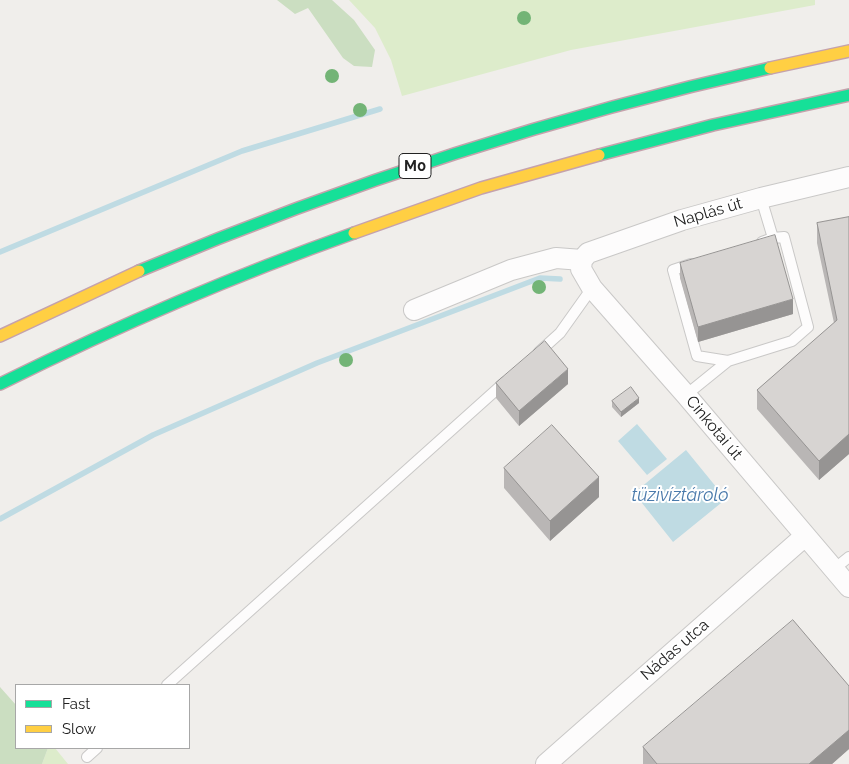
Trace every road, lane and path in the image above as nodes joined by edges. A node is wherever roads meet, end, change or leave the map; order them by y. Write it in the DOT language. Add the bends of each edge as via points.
graph roads {
  1 [pos="849,51"];
  2 [pos="849,94"];
  3 [pos="849,177"];
  4 [pos="761,198"];
  5 [pos="773,238"];
  6 [pos="755,244"];
  7 [pos="701,261"];
  8 [pos="581,264"];
  9 [pos="592,288"];
  10 [pos="414,310"];
  11 [pos="0,336"];
  12 [pos="530,359"];
  13 [pos="728,362"];
  14 [pos="515,373"];
  15 [pos="0,384"];
  16 [pos="686,395"];
  17 [pos="805,536"];
  18 [pos="842,563"];
  19 [pos="849,587"];
  20 [pos="168,684"];
  21 [pos="96,749"];
  22 [pos="87,757"];
  23 [pos="546,764"];
  1 -- 11 [label="highway, M0" via="631,101 469,148 177,255"];
  2 -- 15 [label="highway" via="669,136 482,188 296,254 188,297"];
  3 -- 4 [label="street, Naplás út"];
  4 -- 5 [label="lane"];
  4 -- 8 [label="street, Naplás út" via="682,220 588,252"];
  5 -- 6 [label="lane"];
  5 -- 13 [label="lane" via="784,237 808,327 792,341"];
  7 -- 13 [label="lane" via="673,270 697,356"];
  8 -- 9 [label="street, Cinkotai út"];
  8 -- 10 [label="street" via="556,258 511,270"];
  9 -- 12 [label="lane" via="560,333"];
  9 -- 16 [label="street, Cinkotai út"];
  13 -- 16 [label="lane"];
  14 -- 20 [label="lane"];
  16 -- 17 [label="street, Cinkotai út"];
  17 -- 18 [label="street, Cinkotai út"];
  17 -- 23 [label="street, Nádas utca"];
  18 -- 19 [label="street, Cinkotai út"];
  21 -- 22 [label="lane"];
}
